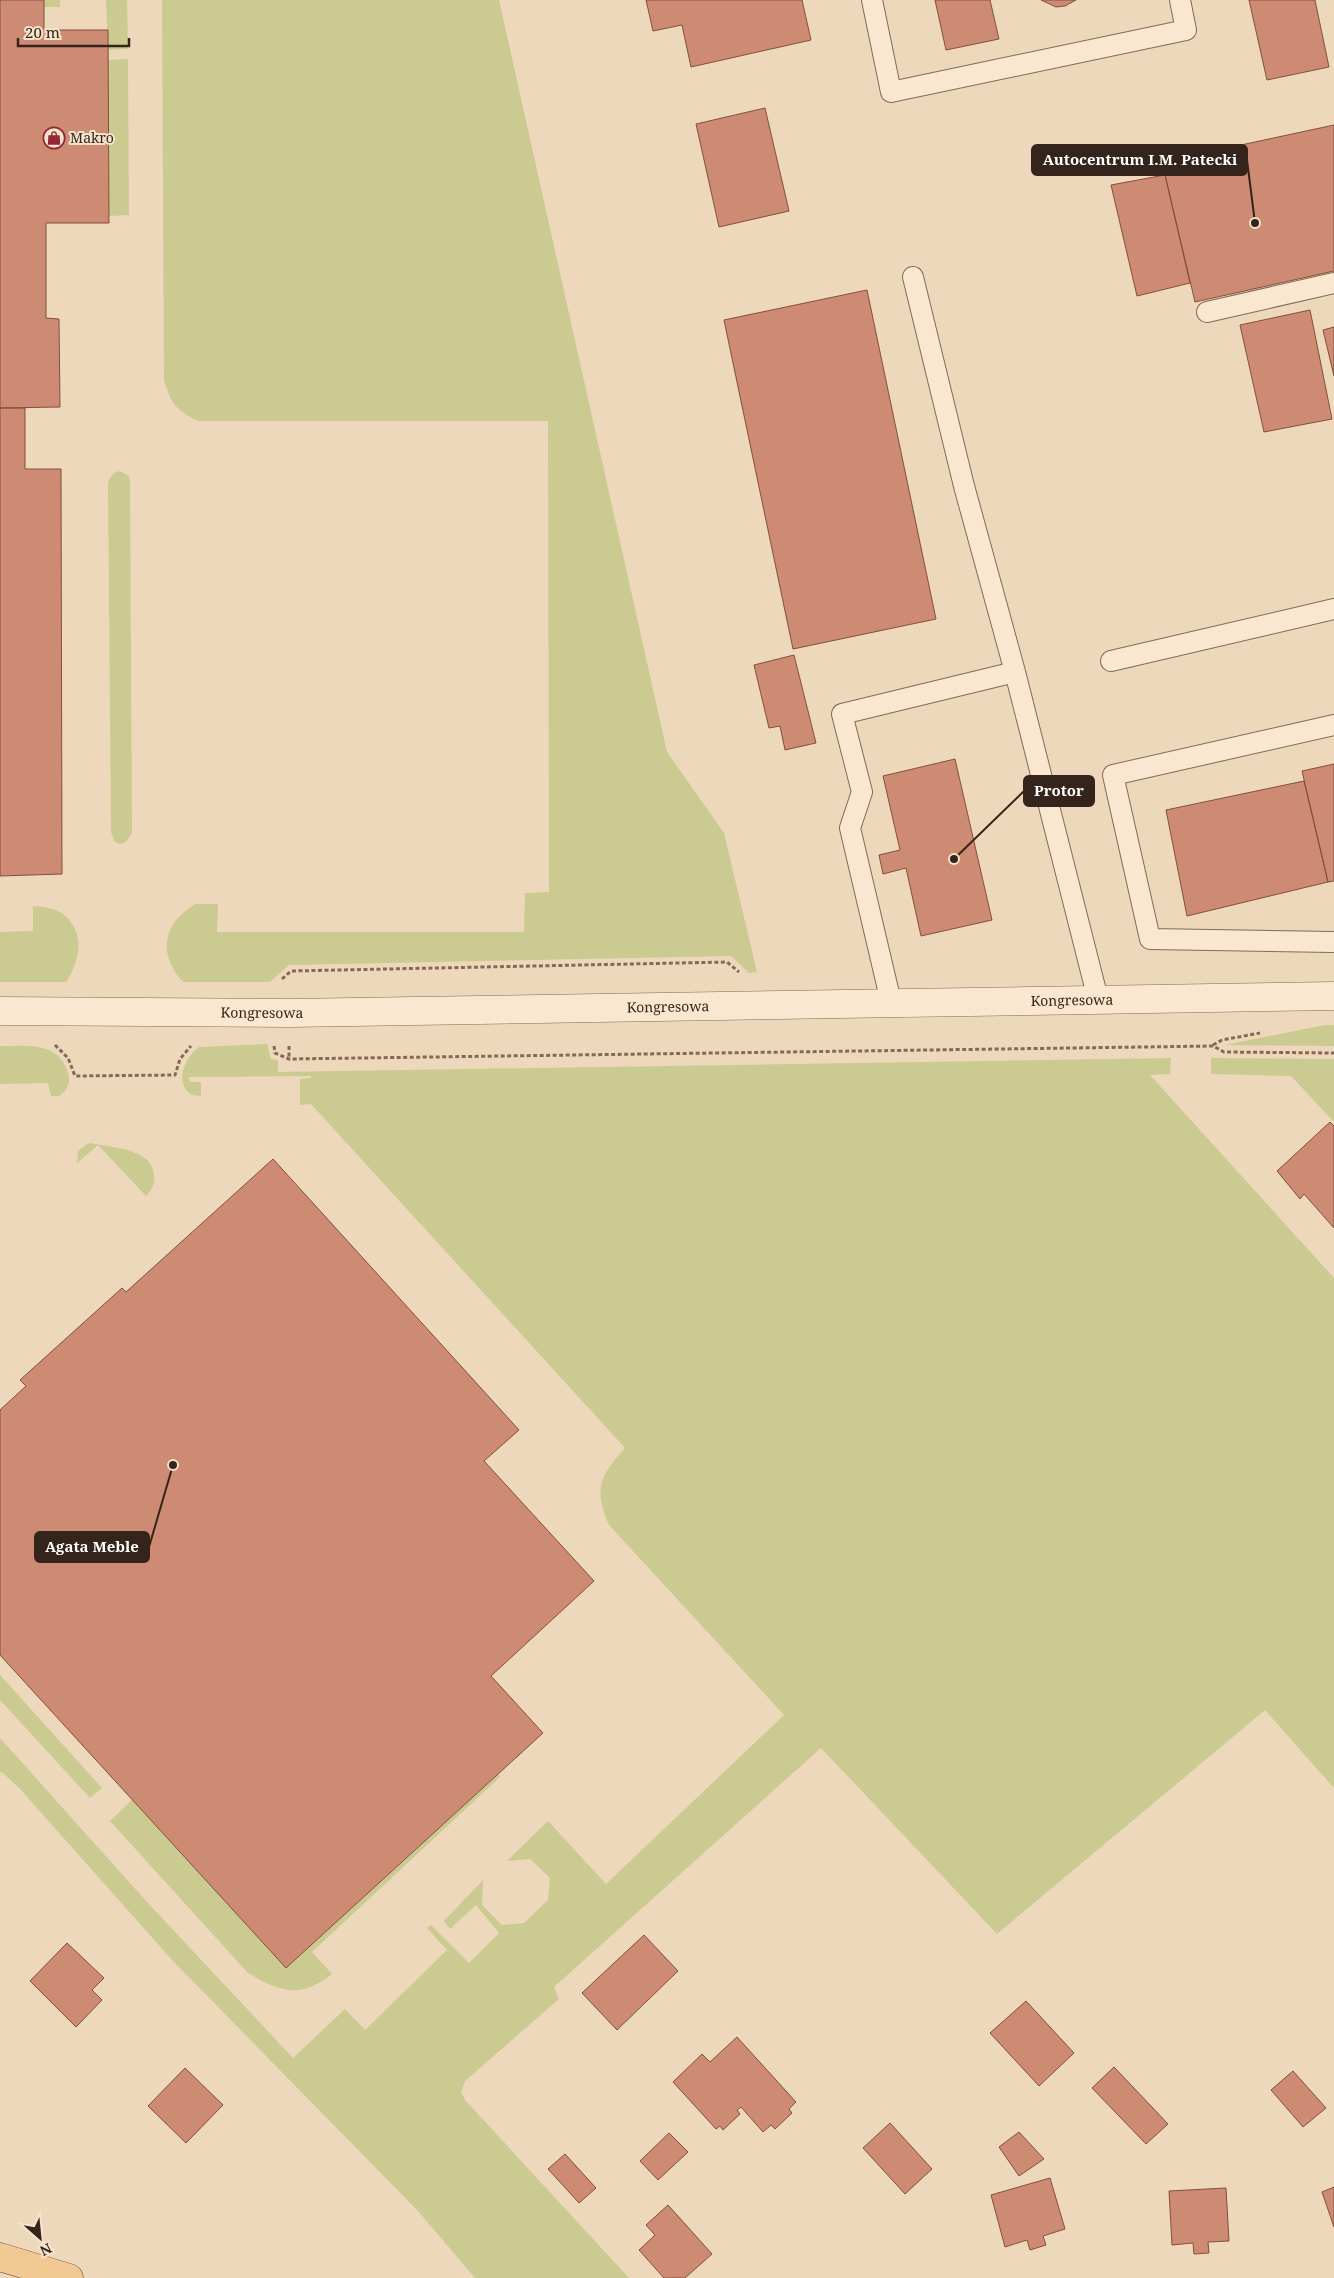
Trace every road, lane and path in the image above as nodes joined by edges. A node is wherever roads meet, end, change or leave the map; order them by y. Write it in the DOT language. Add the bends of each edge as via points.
graph roads {
  1 [pos="872,0"];
  2 [pos="1180,0"];
  3 [pos="913,277"];
  4 [pos="1334,283"];
  5 [pos="1207,312"];
  6 [pos="1334,609"];
  7 [pos="1111,661"];
  8 [pos="1015,672"];
  9 [pos="1334,725"];
  10 [pos="1334,942"];
  11 [pos="741,973"];
  12 [pos="279,982"];
  13 [pos="1334,996"];
  14 [pos="1098,999"];
  15 [pos="891,1002"];
  16 [pos="0,1011"];
  17 [pos="273,1038"];
  18 [pos="51,1042"];
  19 [pos="194,1043"];
  20 [pos="1334,1053"];
  21 [pos="0,2257"];
  22 [pos="69,2278"];
  1 -- 2 [label="lane" via="891,92 1186,30"];
  3 -- 8 [label="lane" via="964,486"];
  4 -- 5 [label="lane"];
  6 -- 7 [label="lane"];
  8 -- 14 [label="lane"];
  8 -- 15 [label="lane" via="842,714 862,792 850,828"];
  9 -- 10 [label="lane" via="1113,775 1150,939"];
  11 -- 12 [label="path" via="727,962 717,962 291,971"];
  13 -- 14 [label="street, Kongresowa"];
  14 -- 15 [label="street, Kongresowa"];
  15 -- 16 [label="street, Kongresowa" via="289,1013"];
  17 -- 20 [label="path" via="275,1053 289,1059 1212,1046 1224,1052"];
  18 -- 19 [label="path" via="68,1058 75,1076 175,1074 180,1060"];
  21 -- 22 [label="main road"];
}
